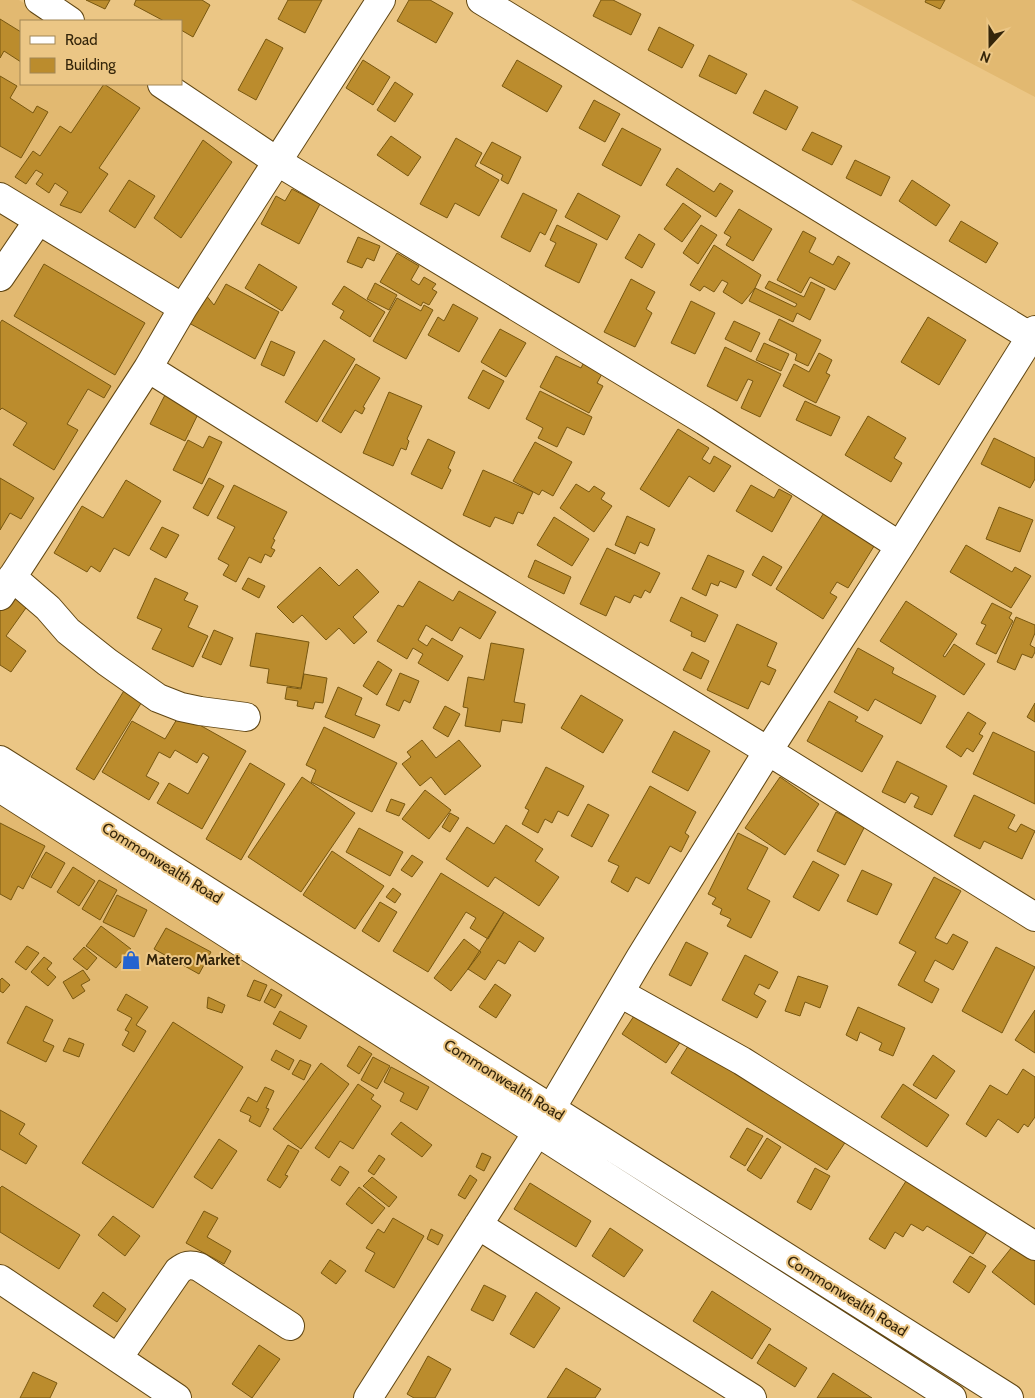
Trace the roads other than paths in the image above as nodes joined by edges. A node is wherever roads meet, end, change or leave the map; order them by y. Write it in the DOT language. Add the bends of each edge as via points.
graph roads {
  1 [pos="39,0"];
  2 [pos="381,0"];
  3 [pos="480,0"];
  4 [pos="69,20"];
  5 [pos="163,85"];
  6 [pos="278,162"];
  7 [pos="0,198"];
  8 [pos="38,221"];
  9 [pos="0,277"];
  10 [pos="183,308"];
  11 [pos="1033,334"];
  12 [pos="148,368"];
  13 [pos="900,546"];
  14 [pos="6,587"];
  15 [pos="246,717"];
  16 [pos="768,751"];
  17 [pos="0,760"];
  18 [pos="0,788"];
  19 [pos="1035,918"];
  20 [pos="620,993"];
  21 [pos="545,1120"];
  22 [pos="478,1225"];
  23 [pos="1035,1246"];
  24 [pos="0,1279"];
  25 [pos="290,1326"];
  26 [pos="118,1358"];
  27 [pos="177,1398"];
  28 [pos="368,1398"];
  29 [pos="752,1398"];
  30 [pos="952,1398"];
  31 [pos="1009,1398"];
  1 -- 4 [label="street"];
  2 -- 6 [label="street"];
  3 -- 11 [label="street"];
  5 -- 6 [label="street"];
  6 -- 10 [label="street"];
  6 -- 13 [label="street" via="705,421"];
  7 -- 8 [label="street"];
  8 -- 9 [label="street"];
  8 -- 10 [label="street"];
  10 -- 12 [label="street"];
  11 -- 13 [label="street"];
  12 -- 14 [label="street"];
  12 -- 16 [label="street"];
  13 -- 16 [label="street"];
  14 -- 15 [label="street" via="48,608 68,631 158,698 181,707"];
  16 -- 19 [label="street"];
  16 -- 20 [label="street"];
  17 -- 21 [label="street, Commonwealth Road"];
  18 -- 21 [label="street, Commonwealth Road"];
  20 -- 21 [label="street"];
  20 -- 23 [label="street" via="742,1061"];
  21 -- 22 [label="street"];
  21 -- 30 [label="street, Commonwealth Road"];
  21 -- 31 [label="street, Commonwealth Road"];
  22 -- 28 [label="street"];
  22 -- 29 [label="street"];
  24 -- 26 [label="street"];
  25 -- 26 [label="street" via="199,1267 185,1265"];
  26 -- 27 [label="street"];
}
